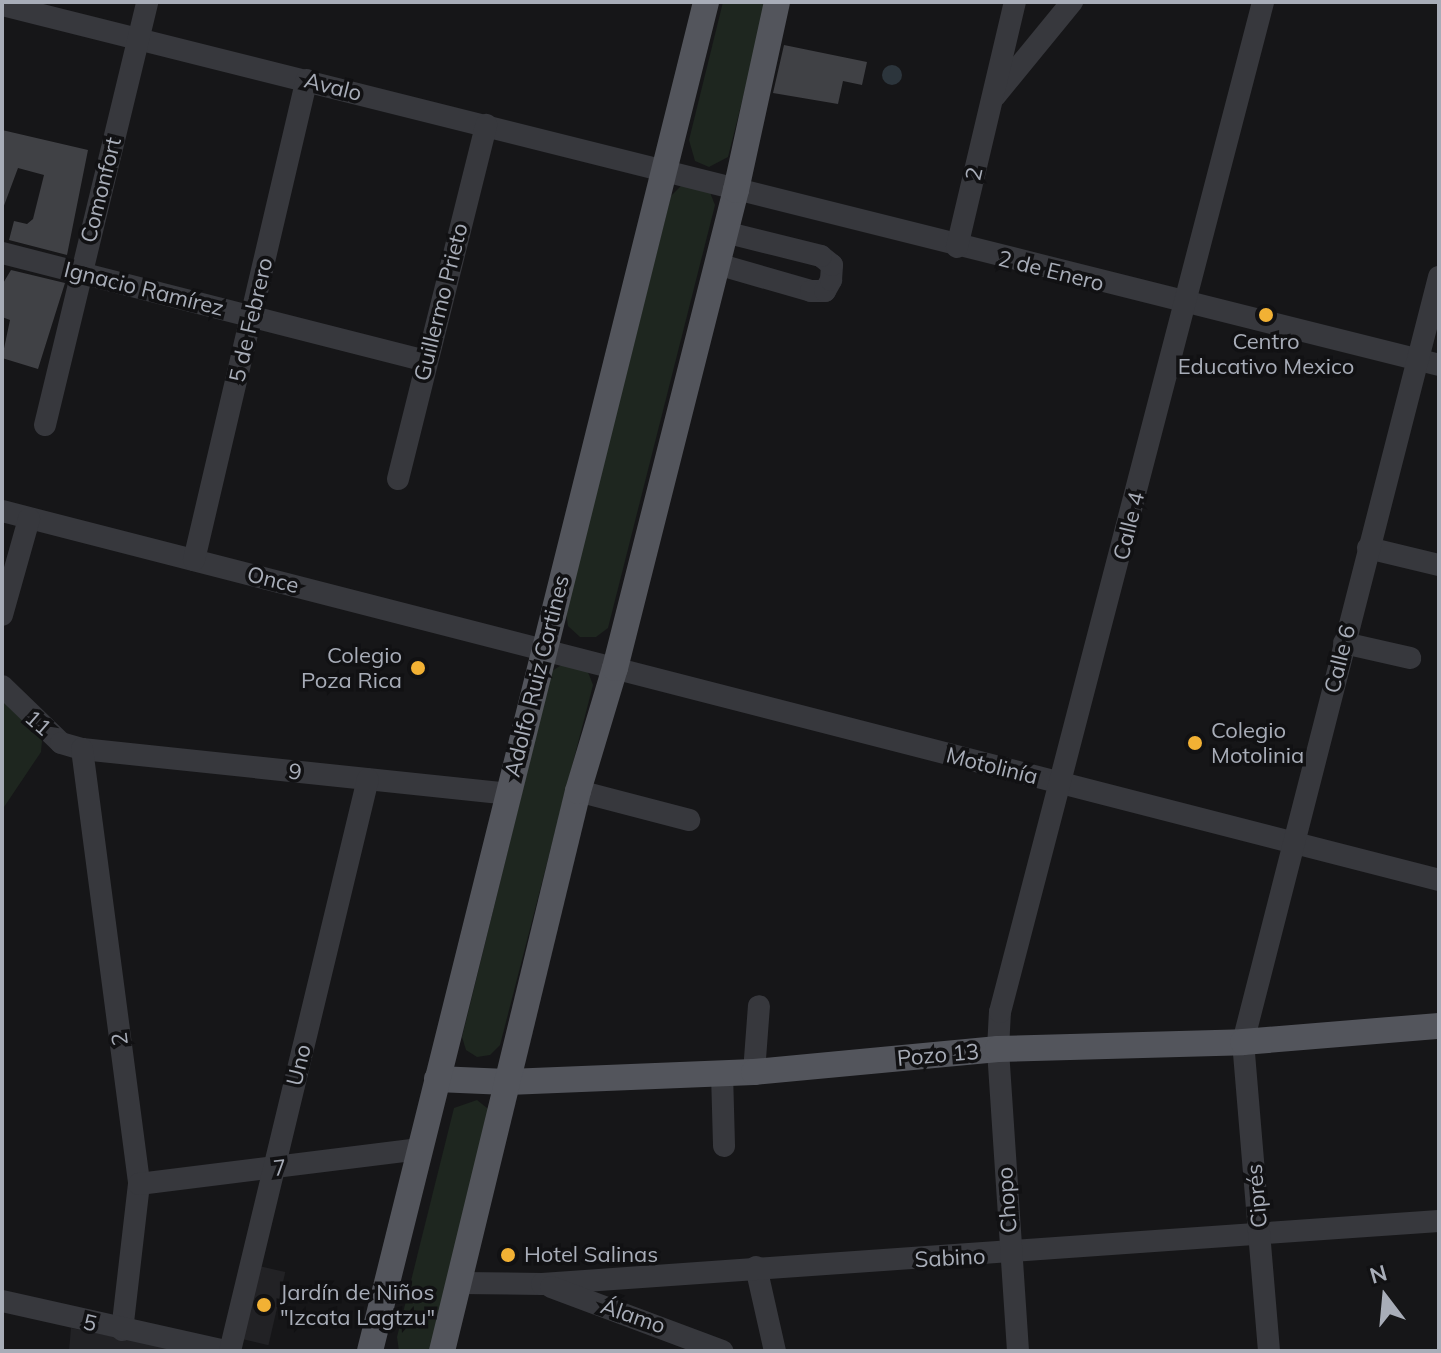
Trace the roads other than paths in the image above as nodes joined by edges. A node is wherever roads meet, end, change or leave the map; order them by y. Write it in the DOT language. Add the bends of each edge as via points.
graph roads {
  1 [pos="147,2"];
  2 [pos="706,2"];
  3 [pos="777,2"];
  4 [pos="1015,2"];
  5 [pos="1072,2"];
  6 [pos="1263,2"];
  7 [pos="2,5"];
  8 [pos="138,37"];
  9 [pos="307,80"];
  10 [pos="991,100"];
  11 [pos="486,125"];
  12 [pos="664,170"];
  13 [pos="736,190"];
  14 [pos="725,232"];
  15 [pos="957,247"];
  16 [pos="2,253"];
  17 [pos="717,264"];
  18 [pos="81,273"];
  19 [pos="1439,277"];
  20 [pos="1185,305"];
  21 [pos="252,316"];
  22 [pos="425,361"];
  23 [pos="1429,362"];
  24 [pos="45,425"];
  25 [pos="398,479"];
  26 [pos="2,511"];
  27 [pos="29,519"];
  28 [pos="1368,548"];
  29 [pos="194,560"];
  30 [pos="1439,565"];
  31 [pos="2,615"];
  32 [pos="1344,643"];
  33 [pos="544,650"];
  34 [pos="1410,658"];
  35 [pos="615,668"];
  36 [pos="2,686"];
  37 [pos="82,749"];
  38 [pos="368,779"];
  39 [pos="1062,784"];
  40 [pos="578,791"];
  41 [pos="508,794"];
  42 [pos="689,820"];
  43 [pos="1296,841"];
  44 [pos="1439,880"];
  45 [pos="759,1006"];
  46 [pos="1439,1026"];
  47 [pos="1243,1042"];
  48 [pos="998,1049"];
  49 [pos="754,1072"];
  50 [pos="722,1073"];
  51 [pos="437,1079"];
  52 [pos="507,1082"];
  53 [pos="724,1146"];
  54 [pos="420,1149"];
  55 [pos="274,1169"];
  56 [pos="139,1184"];
  57 [pos="1439,1221"];
  58 [pos="1261,1232"];
  59 [pos="1011,1255"];
  60 [pos="756,1267"];
  61 [pos="460,1283"];
  62 [pos="542,1284"];
  63 [pos="2,1301"];
  64 [pos="122,1330"];
  65 [pos="228,1351"];
  66 [pos="370,1351"];
  67 [pos="442,1351"];
  68 [pos="722,1351"];
  69 [pos="775,1351"];
  70 [pos="1018,1351"];
  71 [pos="1269,1351"];
  1 -- 8 [label="street, Comonfort"];
  2 -- 12 [label="main road, Adolfo Ruiz Cortines"];
  3 -- 13 [label="main road"];
  4 -- 10 [label="street, 2"];
  5 -- 10 [label="street, 2"];
  6 -- 20 [label="street, Calle 4"];
  7 -- 8 [label="street, Avalo"];
  8 -- 9 [label="street, Avalo"];
  8 -- 18 [label="street, Comonfort"];
  9 -- 11 [label="street, Avalo"];
  9 -- 21 [label="street, 5 de Febrero"];
  10 -- 15 [label="street, 2"];
  11 -- 12 [label="street, Avalo"];
  11 -- 22 [label="street, Guillermo Prieto"];
  12 -- 13 [label="street, 2 de Enero"];
  12 -- 33 [label="main road, Adolfo Ruiz Cortines"];
  13 -- 14 [label="main road"];
  13 -- 15 [label="street, 2 de Enero"];
  14 -- 17 [label="main road"];
  14 -- 17 [label="street" via="821,256 832,265 831,280 825,291 811,291"];
  15 -- 20 [label="street, 2 de Enero"];
  16 -- 18 [label="street, Ignacio Ramírez"];
  17 -- 35 [label="main road"];
  18 -- 21 [label="street, Ignacio Ramírez"];
  18 -- 24 [label="street, Comonfort"];
  19 -- 23 [label="street, Calle 6"];
  20 -- 23 [label="street, 2 de Enero"];
  20 -- 39 [label="street, Calle 4"];
  21 -- 22 [label="street, Ignacio Ramírez"];
  21 -- 29 [label="street, 5 de Febrero"];
  22 -- 25 [label="street, Guillermo Prieto"];
  23 -- 28 [label="street, Calle 6"];
  26 -- 27 [label="street, Once"];
  27 -- 29 [label="street, Once"];
  27 -- 31 [label="street"];
  28 -- 30 [label="street"];
  28 -- 32 [label="street, Calle 6"];
  29 -- 33 [label="street, Once"];
  32 -- 34 [label="street"];
  32 -- 43 [label="street, Calle 6"];
  33 -- 35 [label="street, Motolinía"];
  33 -- 41 [label="main road, Adolfo Ruiz Cortines"];
  35 -- 39 [label="street, Motolinía"];
  35 -- 40 [label="main road"];
  36 -- 37 [label="street, 11" via="61,743"];
  37 -- 38 [label="street, 9"];
  37 -- 56 [label="street, 2"];
  38 -- 41 [label="street, 9"];
  38 -- 55 [label="street, Uno"];
  39 -- 43 [label="street, Motolinía"];
  39 -- 48 [label="street, Calle 4" via="1000,1012"];
  40 -- 42 [label="street"];
  40 -- 52 [label="main road"];
  41 -- 51 [label="main road, Adolfo Ruiz Cortines"];
  43 -- 44 [label="street, Motolinía"];
  43 -- 47 [label="street, Calle 6"];
  45 -- 49 [label="street"];
  46 -- 47 [label="main road, Pozo 13"];
  47 -- 48 [label="main road, Pozo 13"];
  47 -- 58 [label="street, Ciprés"];
  48 -- 49 [label="main road, Pozo 13"];
  48 -- 59 [label="street, Chopo"];
  49 -- 50 [label="main road, Pozo 13"];
  50 -- 52 [label="main road, Pozo 13"];
  50 -- 53 [label="street"];
  51 -- 52 [label="main road, Pozo 13"];
  51 -- 54 [label="main road, Adolfo Ruiz Cortines"];
  52 -- 61 [label="main road"];
  54 -- 55 [label="street, 7"];
  54 -- 66 [label="main road, Adolfo Ruiz Cortines"];
  55 -- 56 [label="street, 7"];
  55 -- 65 [label="street, Uno"];
  56 -- 64 [label="street, 2"];
  57 -- 58 [label="street, Sabino"];
  58 -- 59 [label="street, Sabino"];
  58 -- 71 [label="street, Ciprés"];
  59 -- 60 [label="street, Sabino"];
  59 -- 70 [label="street, Chopo"];
  60 -- 62 [label="street, Sabino"];
  60 -- 69 [label="street"];
  61 -- 62 [label="street, Sabino"];
  61 -- 67 [label="main road"];
  62 -- 68 [label="street, Álamo"];
  63 -- 64 [label="street, 5"];
  64 -- 65 [label="street, 5"];
}
